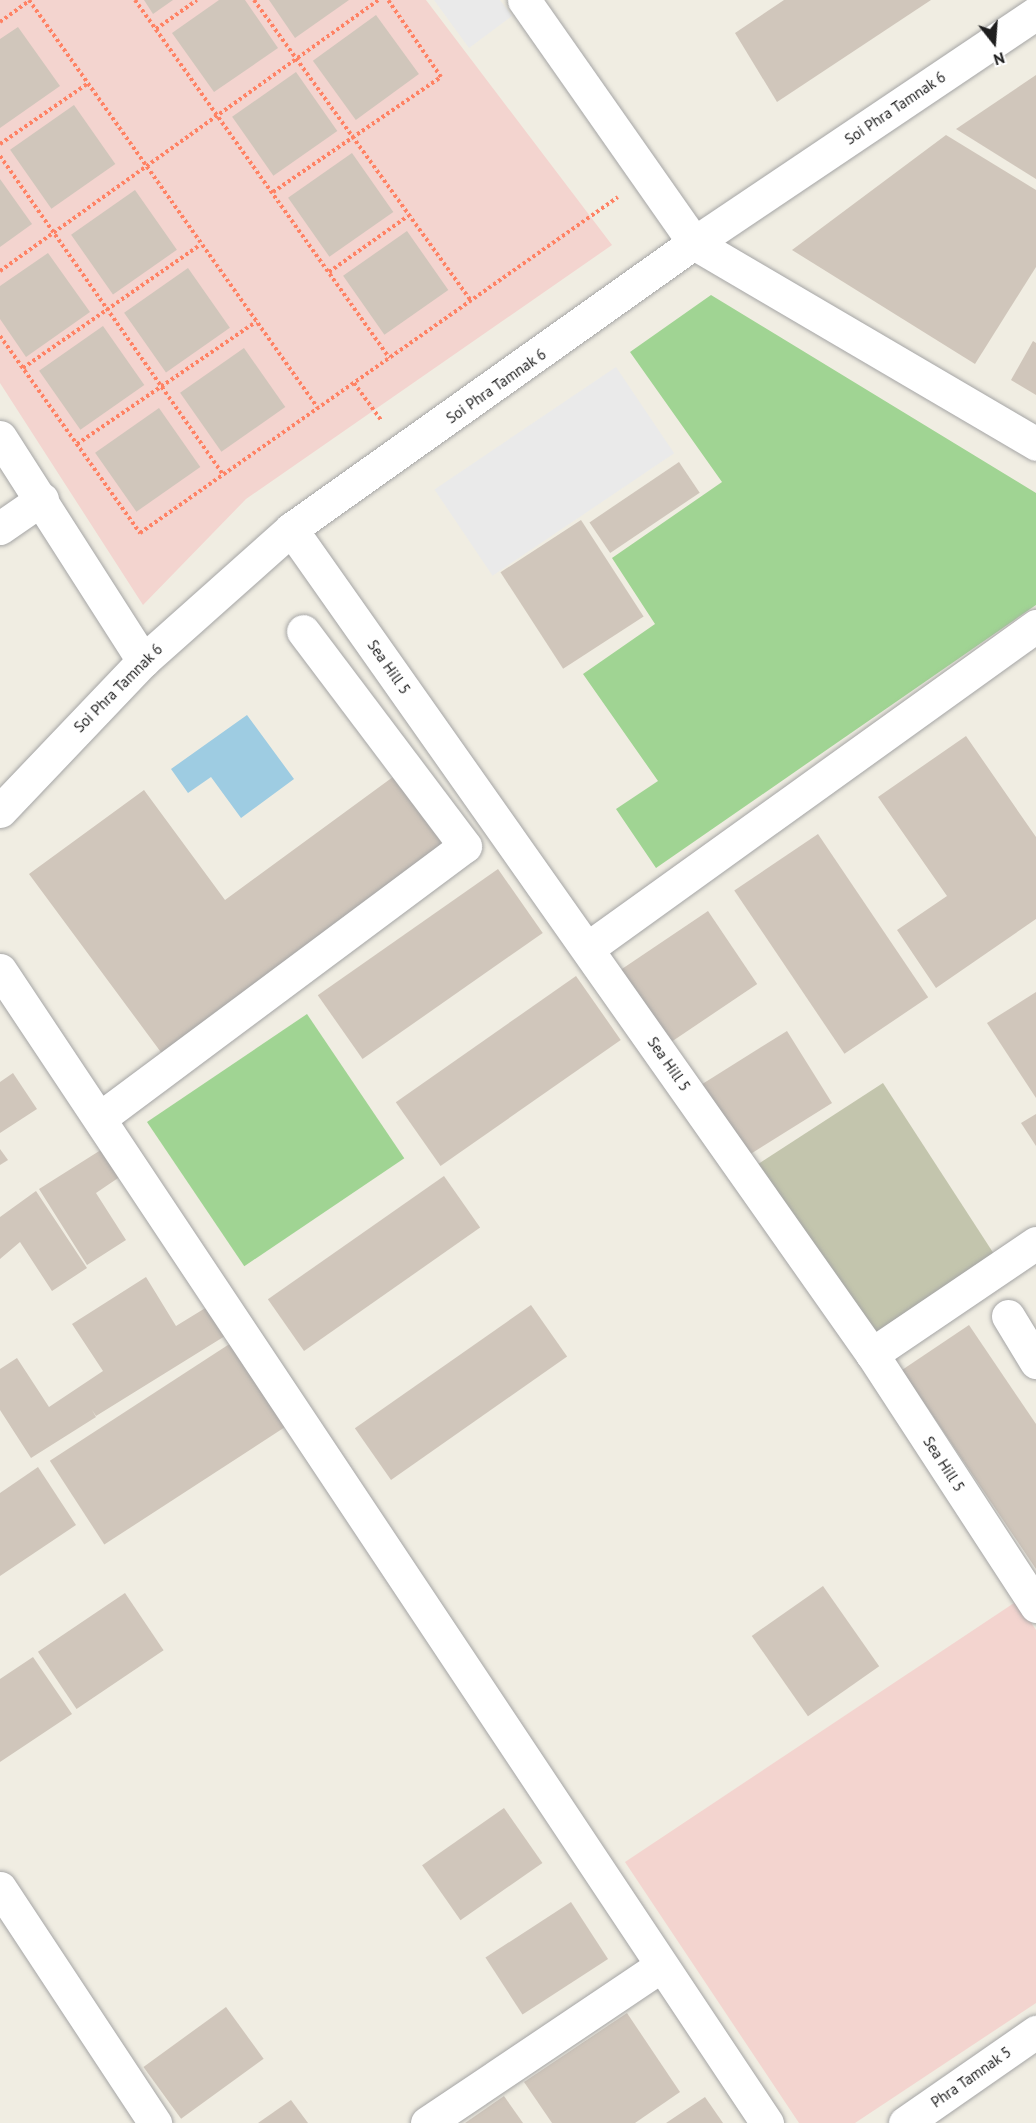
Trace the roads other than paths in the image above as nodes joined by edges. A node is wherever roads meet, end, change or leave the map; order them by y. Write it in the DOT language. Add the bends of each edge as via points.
graph roads {
  1 [pos="524,0"];
  2 [pos="1036,13"];
  3 [pos="694,243"];
  4 [pos="0,437"];
  5 [pos="1036,444"];
  6 [pos="42,499"];
  7 [pos="0,528"];
  8 [pos="291,529"];
  9 [pos="1036,626"];
  10 [pos="303,631"];
  11 [pos="143,661"];
  12 [pos="0,811"];
  13 [pos="588,948"];
  14 [pos="0,970"];
  15 [pos="100,1118"];
  16 [pos="1036,1243"];
  17 [pos="1008,1316"];
  18 [pos="872,1354"];
  19 [pos="1036,1362"];
  20 [pos="1036,1606"];
  21 [pos="0,1888"];
  22 [pos="661,1966"];
  23 [pos="1036,2032"];
  24 [pos="155,2123"];
  25 [pos="427,2123"];
  26 [pos="766,2123"];
  27 [pos="905,2123"];
  1 -- 3 [label="street"];
  2 -- 3 [label="street, Soi Phra Tamnak 6"];
  3 -- 5 [label="street"];
  3 -- 8 [label="street, Soi Phra Tamnak 6"];
  4 -- 6 [label="street"];
  6 -- 7 [label="street"];
  6 -- 11 [label="street"];
  8 -- 11 [label="street, Soi Phra Tamnak 6"];
  8 -- 13 [label="street, Sea Hill 5"];
  9 -- 13 [label="street"];
  10 -- 15 [label="street" via="465,846"];
  11 -- 12 [label="street, Soi Phra Tamnak 6"];
  13 -- 18 [label="street, Sea Hill 5"];
  14 -- 15 [label="street"];
  15 -- 22 [label="street"];
  16 -- 18 [label="street"];
  17 -- 19 [label="street"];
  18 -- 20 [label="street, Sea Hill 5"];
  21 -- 24 [label="street"];
  22 -- 25 [label="street"];
  22 -- 26 [label="street"];
  23 -- 27 [label="street, Phra Tamnak 5"];
}
